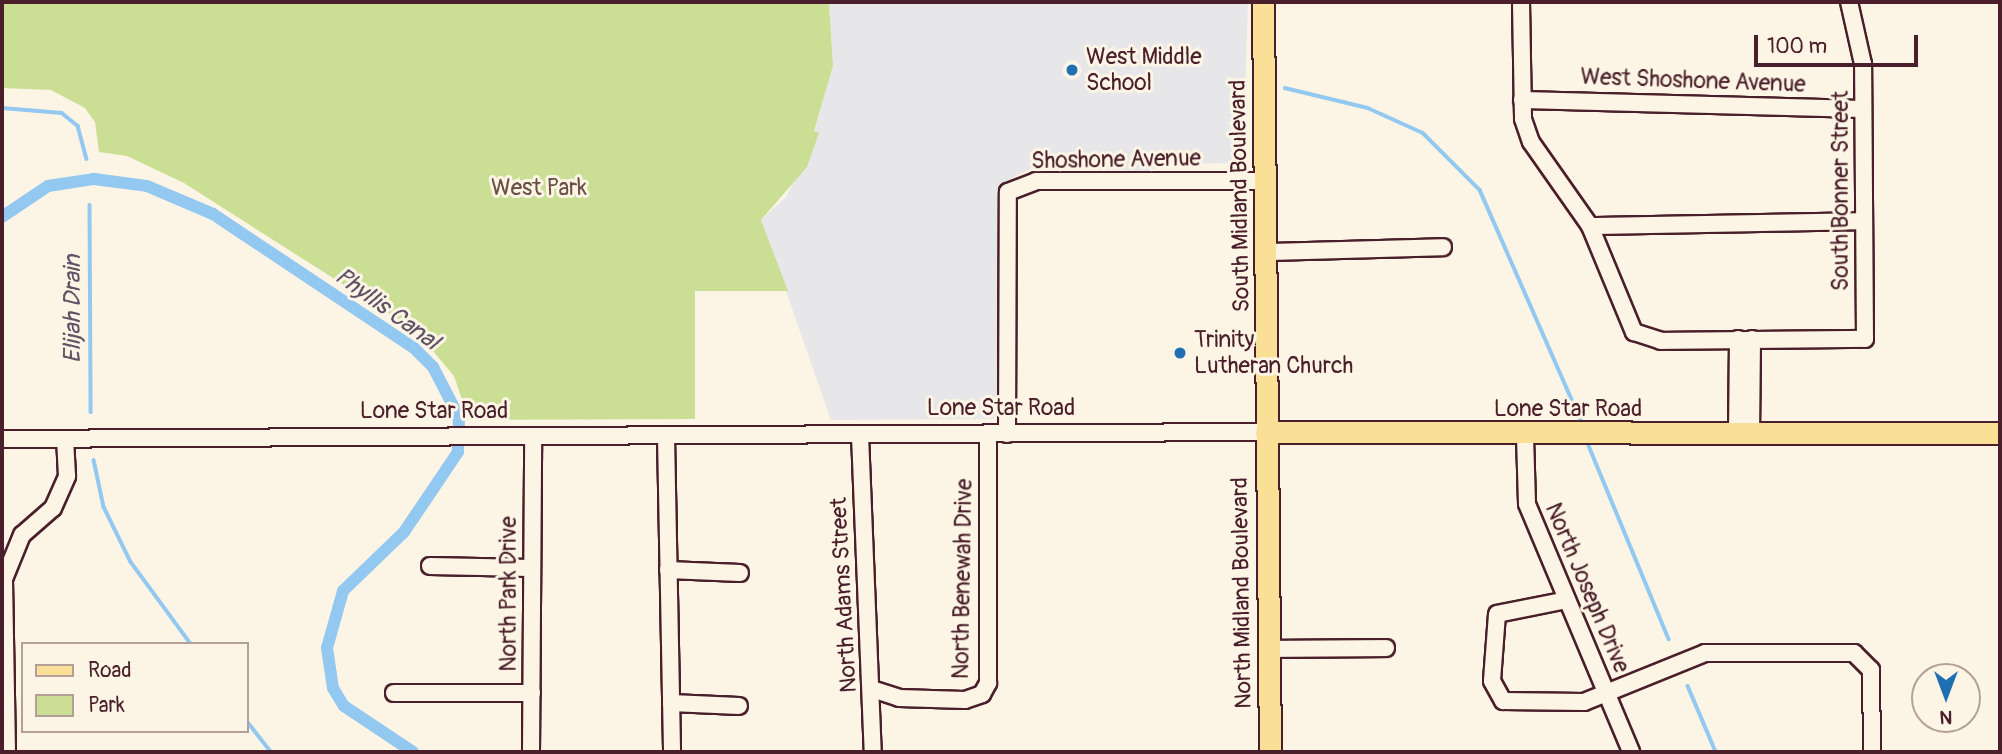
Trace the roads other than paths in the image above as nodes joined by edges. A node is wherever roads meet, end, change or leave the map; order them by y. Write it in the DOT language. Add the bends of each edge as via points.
graph roads {
  1 [pos="1263,2"];
  2 [pos="1521,2"];
  3 [pos="1849,2"];
  4 [pos="1522,100"];
  5 [pos="1863,109"];
  6 [pos="1266,181"];
  7 [pos="1863,221"];
  8 [pos="1590,226"];
  9 [pos="1443,247"];
  10 [pos="1269,252"];
  11 [pos="1745,339"];
  12 [pos="1266,432"];
  13 [pos="2000,433"];
  14 [pos="988,434"];
  15 [pos="1007,434"];
  16 [pos="860,435"];
  17 [pos="1744,435"];
  18 [pos="533,436"];
  19 [pos="666,436"];
  20 [pos="1525,436"];
  21 [pos="2,439"];
  22 [pos="65,439"];
  23 [pos="430,566"];
  24 [pos="530,568"];
  25 [pos="668,570"];
  26 [pos="740,573"];
  27 [pos="1567,600"];
  28 [pos="1386,648"];
  29 [pos="1269,649"];
  30 [pos="6,666"];
  31 [pos="21,666"];
  32 [pos="872,689"];
  33 [pos="394,693"];
  34 [pos="532,693"];
  35 [pos="1607,695"];
  36 [pos="671,703"];
  37 [pos="739,706"];
  38 [pos="7,752"];
  39 [pos="531,752"];
  40 [pos="672,752"];
  41 [pos="873,752"];
  42 [pos="1270,752"];
  43 [pos="1631,752"];
  44 [pos="1872,752"];
  1 -- 6 [label="main road, South Midland Boulevard"];
  2 -- 4 [label="street"];
  3 -- 5 [label="street, South Bonner Street" via="1863,64"];
  4 -- 5 [label="street, West Shoshone Avenue"];
  4 -- 8 [label="street" via="1531,142"];
  5 -- 7 [label="street, South Bonner Street"];
  6 -- 10 [label="main road, South Midland Boulevard"];
  6 -- 15 [label="street, Shoshone Avenue" via="1036,181 1010,191"];
  7 -- 8 [label="street"];
  7 -- 11 [label="street, South Bonner Street" via="1865,339"];
  8 -- 11 [label="street" via="1634,332 1661,341"];
  9 -- 10 [label="street"];
  10 -- 12 [label="main road, South Midland Boulevard"];
  11 -- 17 [label="street"];
  12 -- 15 [label="street, Lone Star Road"];
  12 -- 20 [label="main road, Lone Star Road"];
  12 -- 29 [label="main road, North Midland Boulevard"];
  13 -- 17 [label="main road, Lone Star Road"];
  14 -- 15 [label="street, Lone Star Road"];
  14 -- 16 [label="street, Lone Star Road"];
  14 -- 32 [label="street, North Benewah Drive" via="988,683 982,694 965,700 890,697"];
  16 -- 19 [label="street, Lone Star Road"];
  16 -- 32 [label="street, North Adams Street"];
  17 -- 20 [label="main road, Lone Star Road"];
  18 -- 19 [label="street, Lone Star Road"];
  18 -- 22 [label="street, Lone Star Road"];
  18 -- 24 [label="street, North Park Drive"];
  19 -- 25 [label="street"];
  20 -- 27 [label="street, North Joseph Drive" via="1527,504"];
  21 -- 22 [label="street, Lone Star Road"];
  22 -- 30 [label="street" via="67,476 53,508 22,535 9,558"];
  23 -- 24 [label="street"];
  24 -- 34 [label="street, North Park Drive"];
  25 -- 26 [label="street"];
  25 -- 36 [label="street"];
  27 -- 35 [label="street, North Joseph Drive"];
  27 -- 35 [label="street" via="1497,614 1492,624 1496,692 1521,704"];
  28 -- 29 [label="street"];
  29 -- 42 [label="main road, North Midland Boulevard"];
  30 -- 31 [label="street"];
  30 -- 38 [label="street"];
  32 -- 41 [label="street, North Adams Street"];
  33 -- 34 [label="street"];
  34 -- 39 [label="street, North Park Drive"];
  35 -- 43 [label="street, North Joseph Drive"];
  35 -- 44 [label="street" via="1705,653 1854,653 1866,659"];
  36 -- 37 [label="street"];
  36 -- 40 [label="street"];
}
